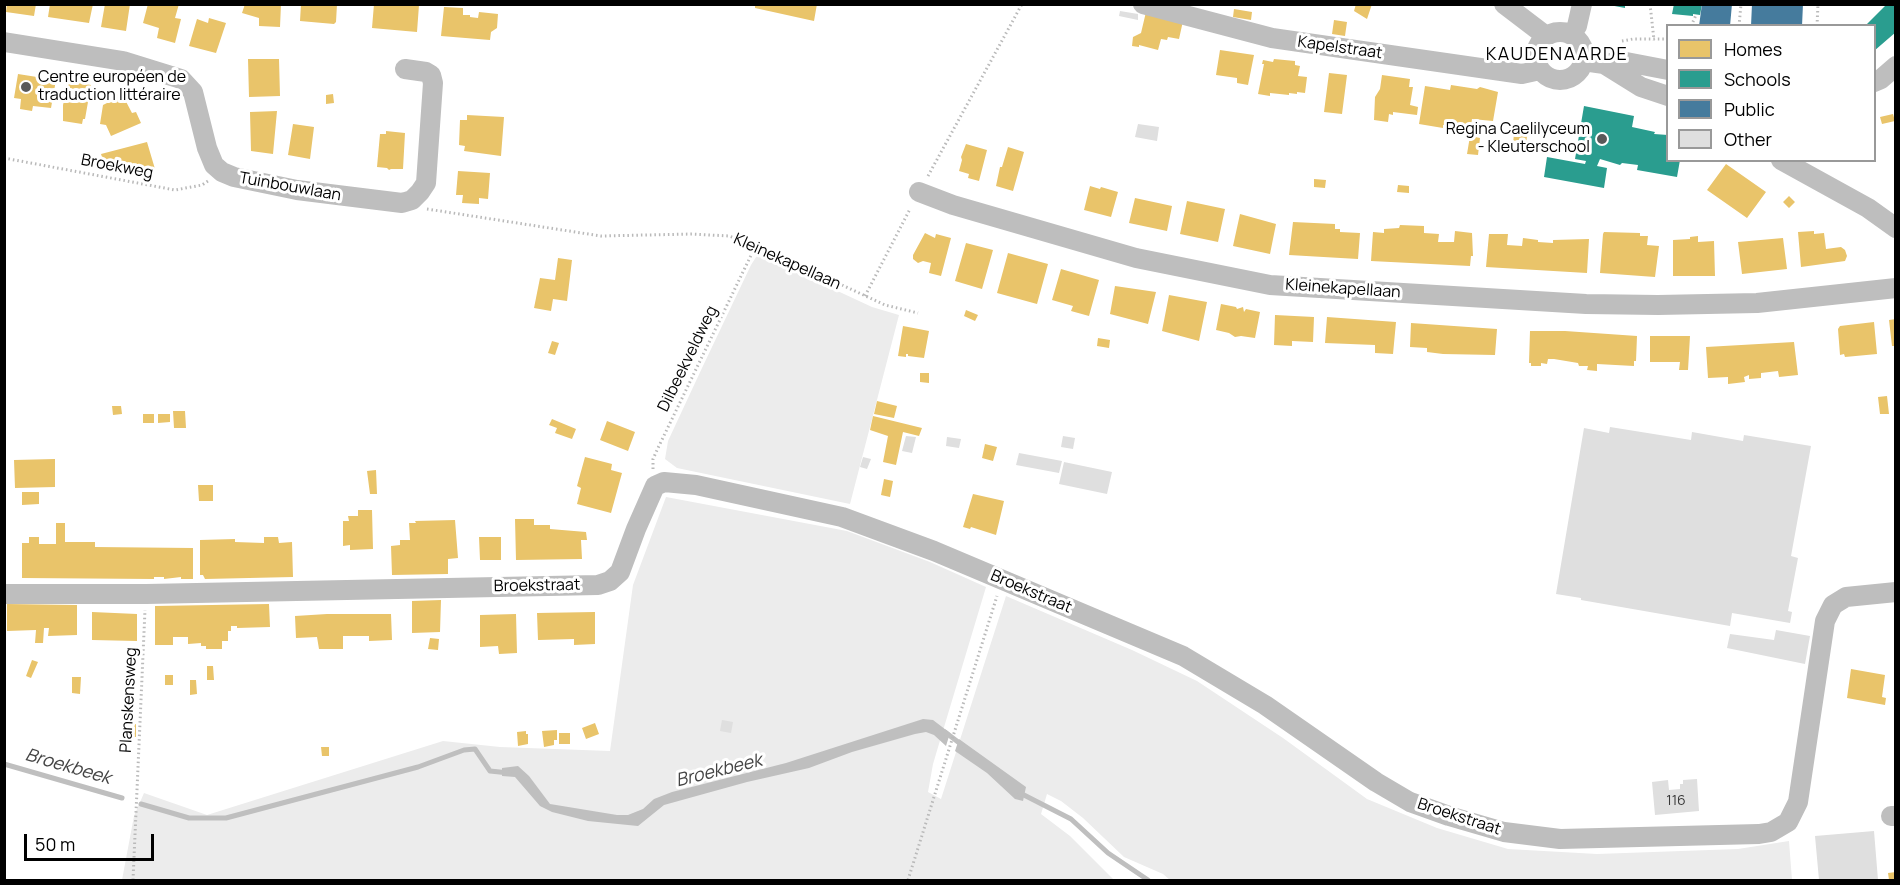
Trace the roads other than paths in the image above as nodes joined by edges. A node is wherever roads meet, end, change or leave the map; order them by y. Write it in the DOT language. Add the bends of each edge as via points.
graph roads {
  1 [pos="1143,4"];
  2 [pos="1504,4"];
  3 [pos="1582,4"];
  4 [pos="1571,35"];
  5 [pos="1546,36"];
  6 [pos="4,42"];
  7 [pos="1583,61"];
  8 [pos="1604,64"];
  9 [pos="1896,66"];
  10 [pos="405,69"];
  11 [pos="1540,70"];
  12 [pos="1666,70"];
  13 [pos="1876,82"];
  14 [pos="1666,95"];
  15 [pos="1784,162"];
  16 [pos="919,192"];
  17 [pos="1896,228"];
  18 [pos="1896,288"];
  19 [pos="1896,592"];
  20 [pos="4,594"];
  1 -- 11 [label="street, Kapelstraat" via="1272,38 1522,74"];
  2 -- 5 [label="street"];
  3 -- 4 [label="street"];
  4 -- 5 [label="street" via="1558,32"];
  4 -- 7 [label="street" via="1582,48"];
  5 -- 11 [label="street" via="1537,48"];
  6 -- 10 [label="street, Tuinbouwlaan" via="123,61 181,79 192,92 207,148 214,165 222,172 287,188 402,203 412,201 426,183 433,83 426,72"];
  7 -- 8 [label="street"];
  7 -- 11 [label="street" via="1569,78 1553,79"];
  8 -- 12 [label="street" via="1621,61"];
  8 -- 14 [label="street" via="1641,87"];
  9 -- 13 [label="street"];
  15 -- 17 [label="street" via="1868,208"];
  16 -- 18 [label="street, Kleinekapellaan" via="1136,258 1270,285 1658,305 1757,303"];
  19 -- 20 [label="street, Broekstraat" via="1846,597 1833,605 1825,621 1798,802 1788,822 1759,834 1560,839 1504,832 1410,802 1265,705 1183,656 908,540 842,517 696,485 664,482 655,486 620,572 605,584"];
}
